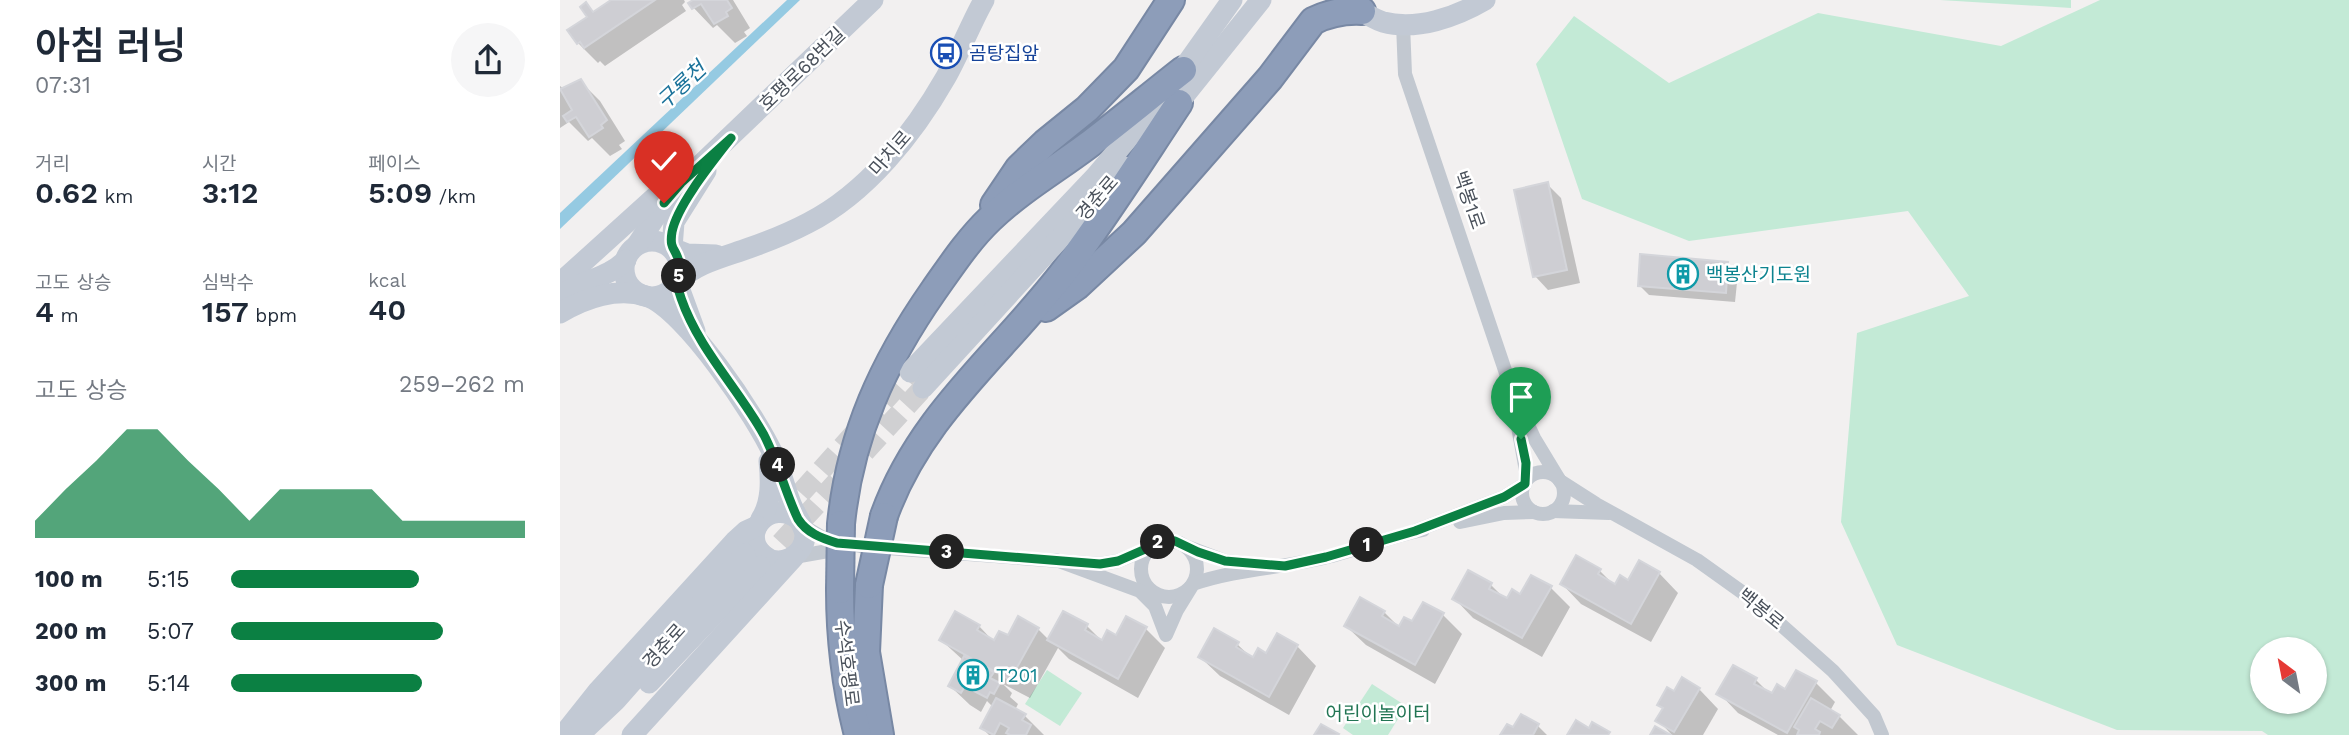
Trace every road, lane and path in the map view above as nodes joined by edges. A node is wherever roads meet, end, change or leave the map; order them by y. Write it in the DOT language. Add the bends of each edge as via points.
graph roads {
  1 [pos="873,0"];
  2 [pos="984,0"];
  3 [pos="1171,0"];
  4 [pos="1232,0"];
  5 [pos="1262,0"];
  6 [pos="1485,0"];
  7 [pos="1353,6"];
  8 [pos="1403,23"];
  9 [pos="1183,69"];
  10 [pos="1179,103"];
  11 [pos="731,138"];
  12 [pos="970,241"];
  13 [pos="672,248"];
  14 [pos="742,250"];
  15 [pos="631,253"];
  16 [pos="677,282"];
  17 [pos="560,284"];
  18 [pos="560,296"];
  19 [pos="646,296"];
  20 [pos="560,313"];
  21 [pos="1010,333"];
  22 [pos="708,354"];
  23 [pos="1511,388"];
  24 [pos="765,438"];
  25 [pos="1560,481"];
  26 [pos="1525,484"];
  27 [pos="1534,512"];
  28 [pos="1553,512"];
  29 [pos="1614,513"];
  30 [pos="759,523"];
  31 [pos="800,523"];
  32 [pos="1415,531"];
  33 [pos="860,546"];
  34 [pos="1187,547"];
  35 [pos="1149,548"];
  36 [pos="794,557"];
  37 [pos="1056,560"];
  38 [pos="1285,566"];
  39 [pos="1144,584"];
  40 [pos="1193,584"];
  41 [pos="564,735"];
  42 [pos="579,735"];
  43 [pos="600,735"];
  44 [pos="632,735"];
  45 [pos="858,735"];
  46 [pos="880,735"];
  47 [pos="1882,735"];
  1 -- 11 [label="street, 호평로68번길"];
  2 -- 14 [label="street, 마치로" via="933,98 880,165 826,212"];
  3 -- 12 [label="highway" via="1126,69 1019,167"];
  4 -- 9 [label="street, 경춘로"];
  5 -- 10 [label="street, 경춘로"];
  6 -- 8 [label="street" via="1446,19"];
  7 -- 8 [label="street" via="1382,21"];
  7 -- 21 [label="highway" via="1313,21 1270,78 1134,233 1077,286"];
  8 -- 23 [label="street, 백봉1로" via="1405,74"];
  9 -- 10 [label="street, 경춘로" via="917,380 1096,201"];
  9 -- 12 [label="highway" via="1013,199"];
  10 -- 21 [label="highway" via="1068,266"];
  11 -- 13 [label="street, 호평로68번길" via="674,222"];
  11 -- 15 [label="street, 호평로68번길" via="671,194"];
  11 -- 17 [label="street" via="656,195"];
  12 -- 45 [label="highway, 수석호평로, bridge" via="909,326 875,388 849,472 841,524 840,622"];
  13 -- 14 [label="street, 마치로" via="701,256"];
  13 -- 15 [label="street" via="655,241"];
  13 -- 16 [label="street" via="680,264"];
  14 -- 16 [label="street, 마치로" via="694,268"];
  15 -- 18 [label="street, 호평로68번길" via="610,273"];
  15 -- 19 [label="street" via="626,278"];
  16 -- 19 [label="street" via="664,295"];
  16 -- 22 [label="street"];
  19 -- 20 [label="street" via="614,293"];
  19 -- 22 [label="street" via="672,314"];
  21 -- 46 [label="highway, 수석호평로, bridge" via="919,443 884,516 869,585 866,652"];
  22 -- 24 [label="street"];
  23 -- 25 [label="street, 백봉1로"];
  23 -- 26 [label="street, 백봉1로" via="1526,463"];
  24 -- 30 [label="street" via="770,488 768,507"];
  24 -- 31 [label="street"];
  25 -- 26 [label="street" via="1541,473"];
  25 -- 28 [label="street" via="1564,494"];
  25 -- 29 [label="street, 백봉로"];
  26 -- 27 [label="street" via="1525,503"];
  26 -- 32 [label="street" via="1504,497"];
  27 -- 28 [label="street"];
  27 -- 32 [label="street" via="1504,513"];
  28 -- 29 [label="street, 백봉로"];
  29 -- 47 [label="street, 백봉로" via="1697,560 1753,600 1833,671 1874,716"];
  30 -- 31 [label="street" via="783,512"];
  30 -- 36 [label="street" via="755,541 762,555 777,561"];
  30 -- 41 [label="street" via="735,541 598,691"];
  31 -- 33 [label="street" via="825,539"];
  31 -- 36 [label="street" via="804,543"];
  32 -- 38 [label="street"];
  33 -- 36 [label="street"];
  33 -- 37 [label="street"];
  34 -- 35 [label="street" via="1166,540"];
  34 -- 38 [label="street" via="1238,563"];
  34 -- 40 [label="street" via="1197,566"];
  35 -- 37 [label="street" via="1100,564"];
  35 -- 39 [label="street" via="1140,565"];
  36 -- 44 [label="street"];
  37 -- 39 [label="street"];
  37 -- 40 [label="street" via="1140,591 1155,606 1166,635"];
  38 -- 40 [label="street"];
  39 -- 40 [label="street" via="1152,592 1170,597"];
  42 -- 43 [label="street, 경춘로" via="753,560"];
}
